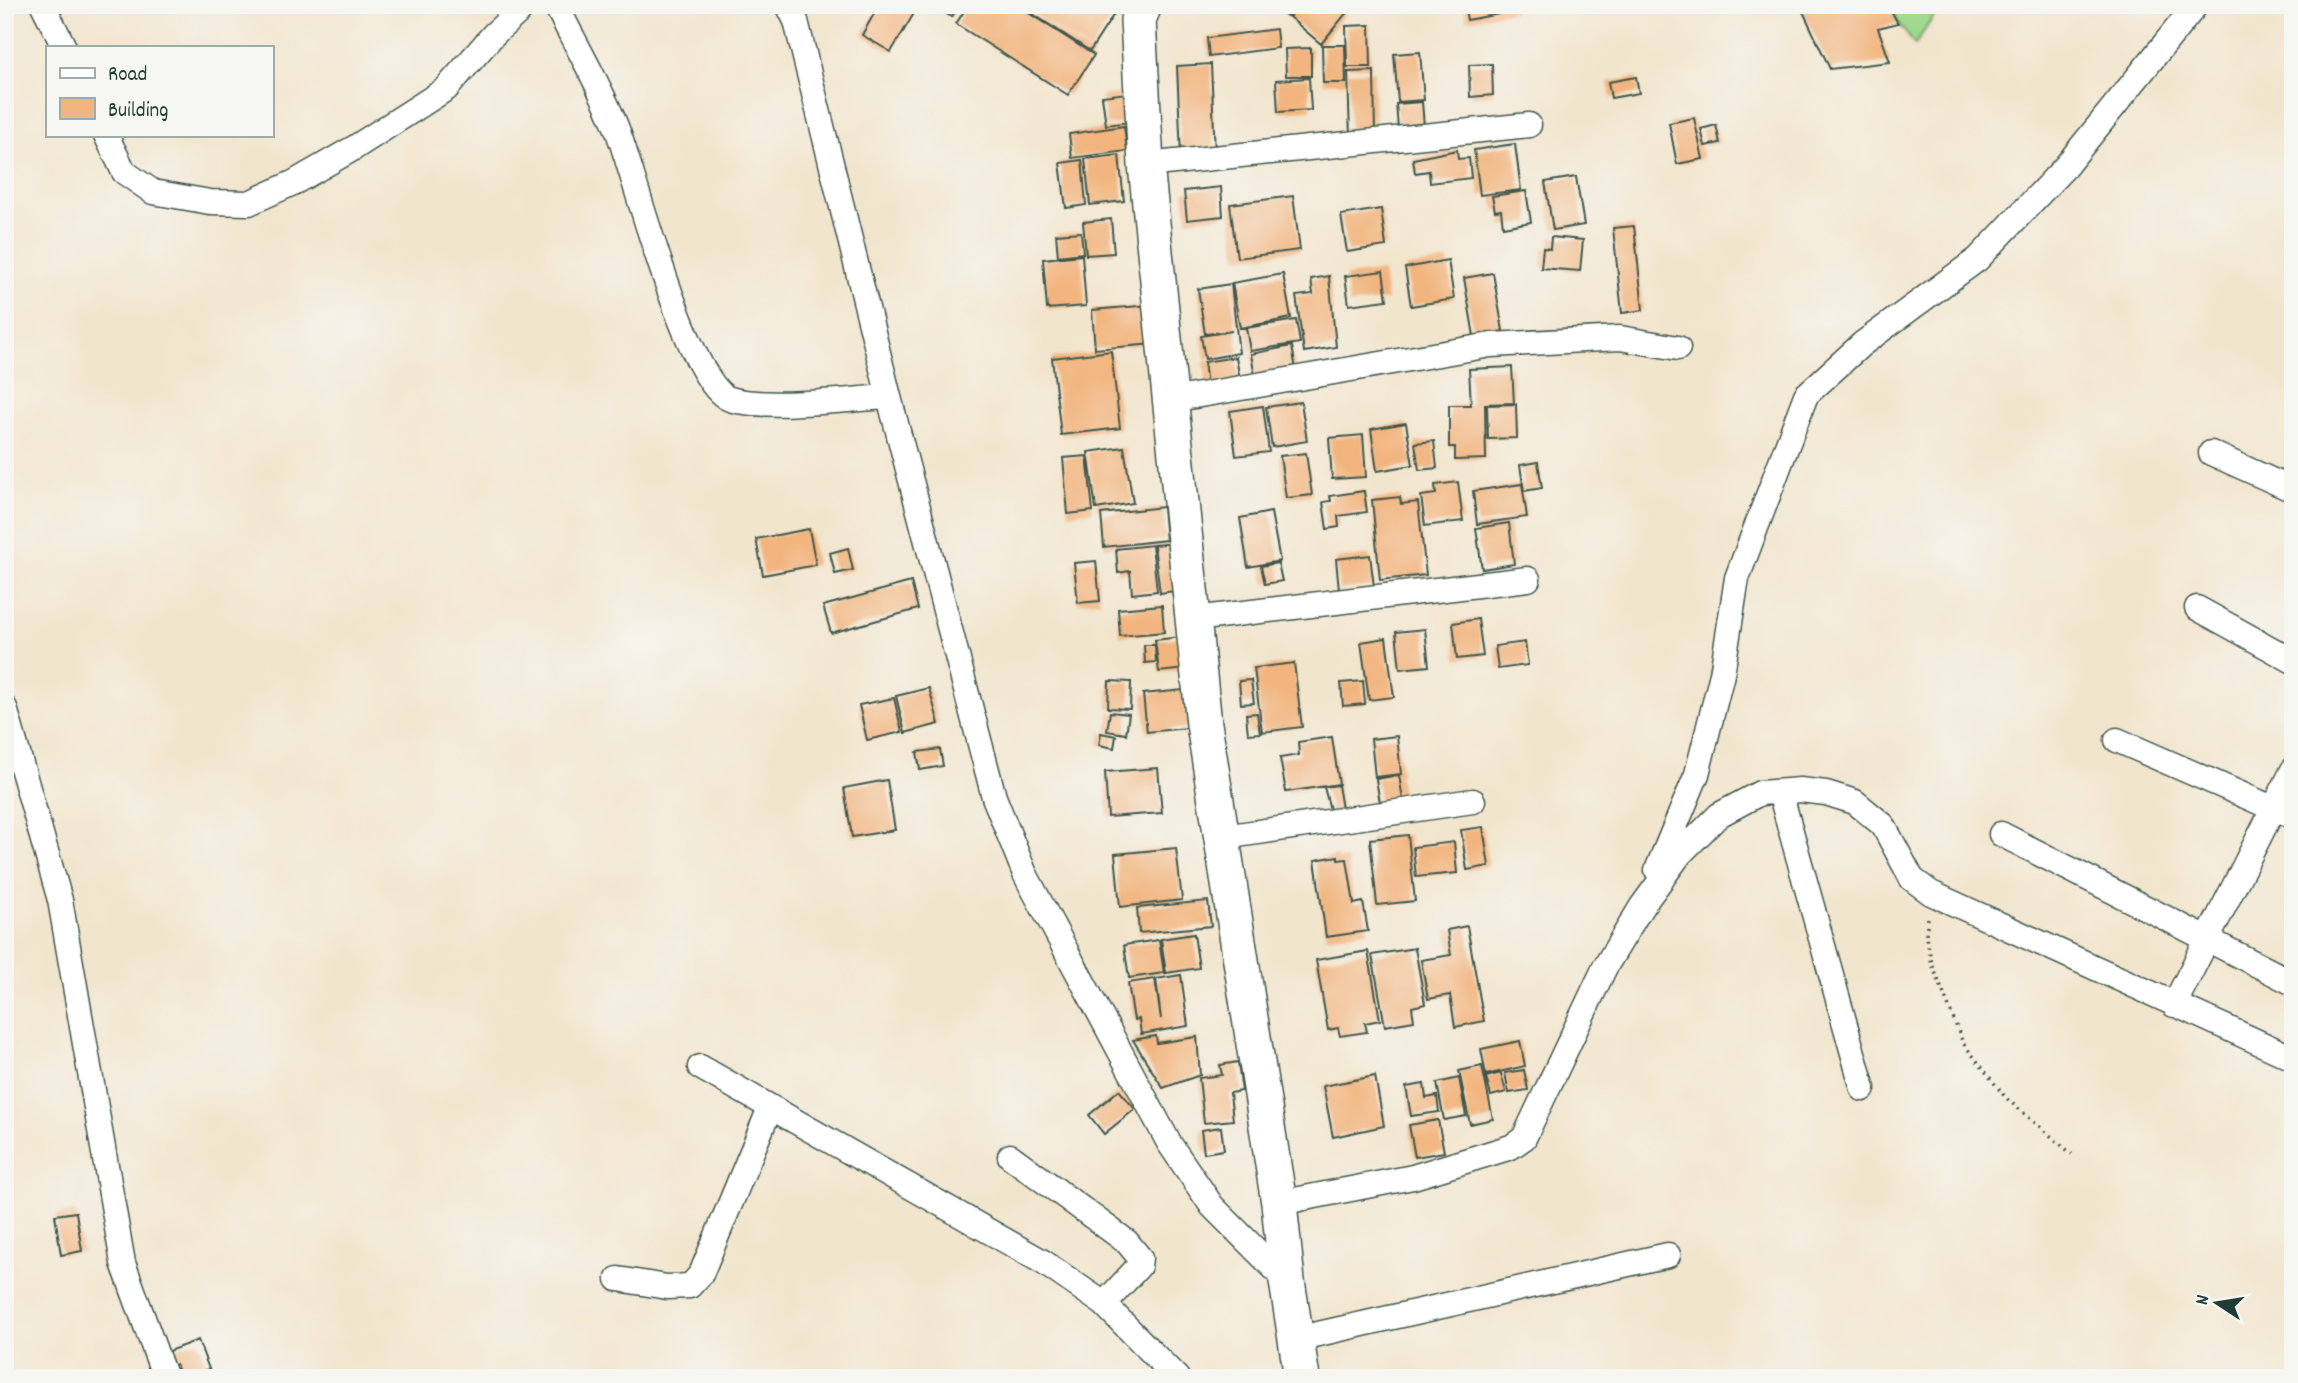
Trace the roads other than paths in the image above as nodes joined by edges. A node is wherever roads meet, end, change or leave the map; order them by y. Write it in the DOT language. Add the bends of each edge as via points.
graph roads {
  1 [pos="43,5"];
  2 [pos="526,5"];
  3 [pos="556,5"];
  4 [pos="788,5"];
  5 [pos="1144,5"];
  6 [pos="2196,5"];
  7 [pos="64,46"];
  8 [pos="1529,125"];
  9 [pos="106,136"];
  10 [pos="1146,165"];
  11 [pos="1678,348"];
  12 [pos="889,397"];
  13 [pos="1171,400"];
  14 [pos="2211,453"];
  15 [pos="2293,490"];
  16 [pos="1528,579"];
  17 [pos="2197,608"];
  18 [pos="1194,619"];
  19 [pos="2293,661"];
  20 [pos="5,708"];
  21 [pos="2117,740"];
  22 [pos="2293,770"];
  23 [pos="1780,792"];
  24 [pos="1473,800"];
  25 [pos="2283,812"];
  26 [pos="2001,834"];
  27 [pos="1223,837"];
  28 [pos="1642,906"];
  29 [pos="2206,941"];
  30 [pos="2293,983"];
  31 [pos="2174,1005"];
  32 [pos="2293,1058"];
  33 [pos="700,1067"];
  34 [pos="1863,1089"];
  35 [pos="770,1108"];
  36 [pos="1010,1156"];
  37 [pos="1279,1203"];
  38 [pos="1668,1255"];
  39 [pos="618,1279"];
  40 [pos="1287,1281"];
  41 [pos="1104,1304"];
  42 [pos="1296,1339"];
  43 [pos="165,1378"];
  44 [pos="1177,1378"];
  45 [pos="1302,1378"];
  1 -- 7 [label="street"];
  2 -- 9 [label="street" via="446,89 342,155 249,203 153,192 124,172"];
  3 -- 12 [label="street" via="616,127 674,306 707,380 728,399 758,403"];
  4 -- 12 [label="street" via="796,21"];
  5 -- 10 [label="street" via="1138,20"];
  6 -- 28 [label="street" via="2066,167 1978,259 1862,344 1806,395 1737,578 1722,674 1697,774"];
  8 -- 10 [label="street"];
  10 -- 13 [label="street"];
  11 -- 13 [label="street" via="1620,338 1491,345"];
  12 -- 40 [label="street" via="994,797 1025,874 1169,1143 1212,1206"];
  13 -- 18 [label="street"];
  14 -- 15 [label="street"];
  16 -- 18 [label="street"];
  17 -- 19 [label="street"];
  18 -- 27 [label="street" via="1204,723"];
  20 -- 43 [label="street" via="61,900 123,1263"];
  21 -- 25 [label="street"];
  22 -- 25 [label="street"];
  23 -- 28 [label="street" via="1760,793 1719,815 1680,854"];
  23 -- 31 [label="street" via="1826,793 1855,802 1883,825 1912,879 1931,893"];
  23 -- 34 [label="street"];
  24 -- 27 [label="street"];
  25 -- 29 [label="street"];
  26 -- 29 [label="street"];
  27 -- 37 [label="street"];
  28 -- 37 [label="street" via="1605,967 1524,1138 1511,1147 1413,1178"];
  29 -- 30 [label="street"];
  29 -- 31 [label="street"];
  31 -- 32 [label="street"];
  33 -- 35 [label="street"];
  35 -- 39 [label="street" via="701,1274 690,1286"];
  35 -- 41 [label="street" via="929,1195"];
  36 -- 41 [label="street" via="1127,1242 1140,1258 1139,1266"];
  37 -- 40 [label="street"];
  38 -- 42 [label="street"];
  40 -- 42 [label="street"];
  41 -- 44 [label="street"];
  42 -- 45 [label="street"];
}
